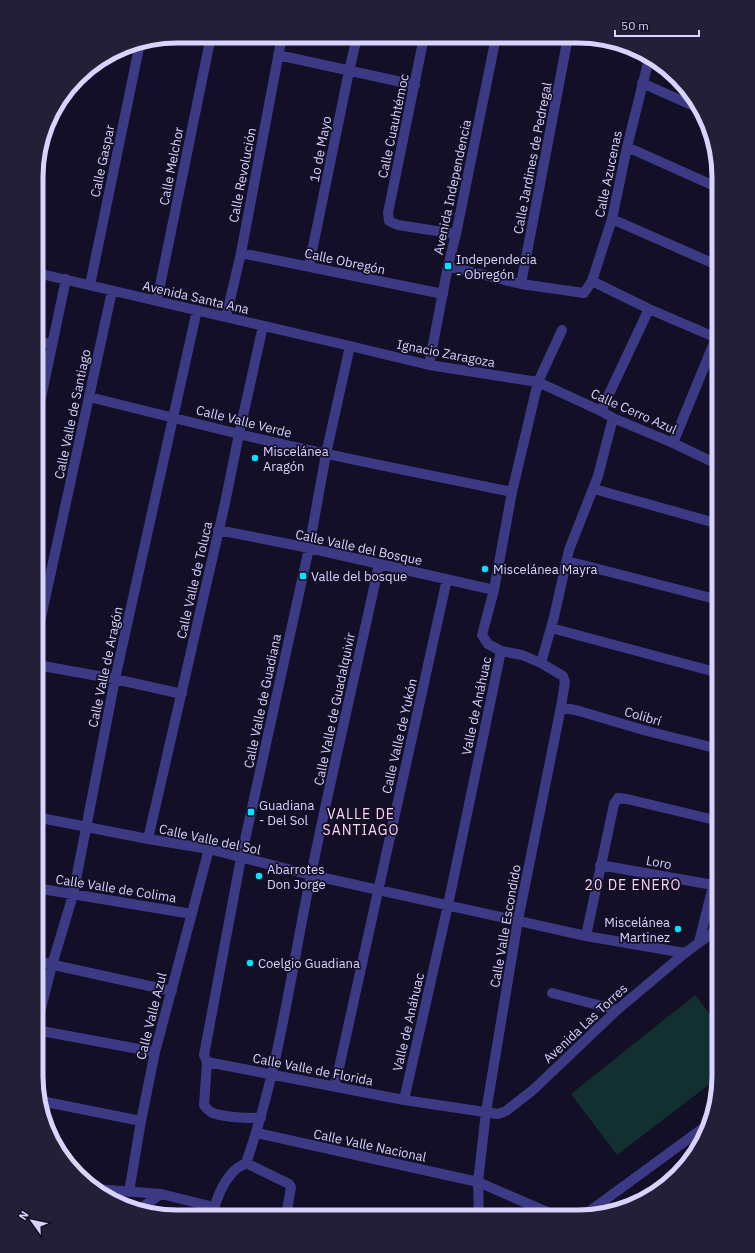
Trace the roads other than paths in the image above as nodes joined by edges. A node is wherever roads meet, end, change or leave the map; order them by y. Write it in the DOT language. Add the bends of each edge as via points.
graph roads {
  1 [pos="210,43"];
  2 [pos="281,43"];
  3 [pos="355,43"];
  4 [pos="423,43"];
  5 [pos="495,43"];
  6 [pos="567,43"];
  7 [pos="139,49"];
  8 [pos="278,55"];
  9 [pos="647,62"];
  10 [pos="349,71"];
  11 [pos="642,83"];
  12 [pos="415,85"];
  13 [pos="690,104"];
  14 [pos="627,147"];
  15 [pos="712,185"];
  16 [pos="612,219"];
  17 [pos="456,234"];
  18 [pos="241,253"];
  19 [pos="712,263"];
  20 [pos="309,266"];
  21 [pos="448,266"];
  22 [pos="43,274"];
  23 [pos="66,279"];
  24 [pos="592,281"];
  25 [pos="521,284"];
  26 [pos="90,285"];
  27 [pos="112,291"];
  28 [pos="444,294"];
  29 [pos="157,300"];
  30 [pos="649,309"];
  31 [pos="196,310"];
  32 [pos="226,317"];
  33 [pos="263,326"];
  34 [pos="562,330"];
  35 [pos="712,336"];
  36 [pos="43,343"];
  37 [pos="52,344"];
  38 [pos="350,346"];
  39 [pos="712,353"];
  40 [pos="429,365"];
  41 [pos="538,382"];
  42 [pos="43,388"];
  43 [pos="89,397"];
  44 [pos="601,411"];
  45 [pos="173,417"];
  46 [pos="613,418"];
  47 [pos="239,434"];
  48 [pos="672,443"];
  49 [pos="326,454"];
  50 [pos="712,462"];
  51 [pos="594,489"];
  52 [pos="512,492"];
  53 [pos="712,522"];
  54 [pos="218,530"];
  55 [pos="309,548"];
  56 [pos="567,561"];
  57 [pos="379,564"];
  58 [pos="447,579"];
  59 [pos="494,590"];
  60 [pos="712,598"];
  61 [pos="43,608"];
  62 [pos="551,628"];
  63 [pos="501,651"];
  64 [pos="541,663"];
  65 [pos="43,665"];
  66 [pos="712,672"];
  67 [pos="114,679"];
  68 [pos="182,694"];
  69 [pos="561,707"];
  70 [pos="712,747"];
  71 [pos="43,818"];
  72 [pos="712,819"];
  73 [pos="85,826"];
  74 [pos="148,840"];
  75 [pos="209,849"];
  76 [pos="241,858"];
  77 [pos="600,865"];
  78 [pos="311,874"];
  79 [pos="712,885"];
  80 [pos="43,889"];
  81 [pos="712,889"];
  82 [pos="378,890"];
  83 [pos="73,895"];
  84 [pos="448,905"];
  85 [pos="192,914"];
  86 [pos="518,920"];
  87 [pos="712,933"];
  88 [pos="586,936"];
  89 [pos="699,942"];
  90 [pos="685,953"];
  91 [pos="43,962"];
  92 [pos="52,964"];
  93 [pos="172,991"];
  94 [pos="552,993"];
  95 [pos="43,1001"];
  96 [pos="617,1010"];
  97 [pos="43,1030"];
  98 [pos="155,1052"];
  99 [pos="207,1062"];
  100 [pos="272,1074"];
  101 [pos="335,1086"];
  102 [pos="404,1100"];
  103 [pos="46,1102"];
  104 [pos="486,1112"];
  105 [pos="261,1118"];
  106 [pos="141,1121"];
  107 [pos="701,1130"];
  108 [pos="257,1134"];
  109 [pos="246,1163"];
  110 [pos="478,1182"];
  111 [pos="108,1191"];
  112 [pos="129,1192"];
  113 [pos="161,1194"];
  114 [pos="144,1206"];
  115 [pos="593,1209"];
  116 [pos="210,1210"];
  117 [pos="213,1210"];
  118 [pos="287,1210"];
  119 [pos="479,1210"];
  120 [pos="543,1210"];
  1 -- 29 [label="street, Calle Melchor"];
  2 -- 8 [label="street, Calle Revolución"];
  3 -- 10 [label="street, 1o de Mayo"];
  4 -- 12 [label="street, Calle Cuauhtémoc"];
  5 -- 17 [label="street, Avenida Independencia"];
  6 -- 25 [label="street, Calle Jardines de Pedregal"];
  7 -- 26 [label="street, Calle Gaspar"];
  8 -- 10 [label="street"];
  8 -- 18 [label="street, Calle Revolución"];
  9 -- 11 [label="street, Calle Azucenas"];
  10 -- 12 [label="street"];
  10 -- 20 [label="street, 1o de Mayo"];
  11 -- 13 [label="street"];
  11 -- 14 [label="street, Calle Azucenas"];
  12 -- 17 [label="street, Calle Cuauhtémoc" via="388,213 389,220 398,225"];
  14 -- 15 [label="street"];
  14 -- 16 [label="street, Calle Azucenas"];
  16 -- 19 [label="street"];
  16 -- 24 [label="street, Calle Azucenas"];
  17 -- 21 [label="street, Avenida Independencia"];
  18 -- 20 [label="street, Calle Obregón"];
  18 -- 32 [label="street, Calle Revolución"];
  20 -- 28 [label="street, Calle Obregón"];
  21 -- 25 [label="street"];
  21 -- 28 [label="street, Avenida Independencia"];
  22 -- 23 [label="street, Avenida Santa Ana"];
  23 -- 26 [label="street, Avenida Santa Ana"];
  23 -- 37 [label="street"];
  24 -- 25 [label="street, Calle Azucenas" via="584,292"];
  24 -- 30 [label="street"];
  26 -- 27 [label="street, Avenida Santa Ana"];
  27 -- 29 [label="street, Avenida Santa Ana"];
  27 -- 43 [label="street, Calle Valle de Santiago"];
  28 -- 40 [label="street, Avenida Independencia"];
  29 -- 31 [label="street, Avenida Santa Ana"];
  30 -- 35 [label="street"];
  30 -- 44 [label="street"];
  31 -- 32 [label="street, Avenida Santa Ana"];
  31 -- 45 [label="street, Calle Valle de Aragón"];
  32 -- 33 [label="street, Avenida Santa Ana"];
  33 -- 38 [label="street, Avenida Santa Ana"];
  33 -- 47 [label="street, Calle Valle de Toluca"];
  34 -- 41 [label="street, Valle de Anáhuac"];
  36 -- 37 [label="street"];
  37 -- 42 [label="street"];
  38 -- 40 [label="street, Ignacio Zaragoza"];
  38 -- 49 [label="street, Calle Valle de Guadiana"];
  39 -- 48 [label="street"];
  40 -- 41 [label="street, Ignacio Zaragoza"];
  41 -- 44 [label="street, Calle Cerro Azul"];
  41 -- 52 [label="street, Valle de Anáhuac"];
  43 -- 45 [label="street, Calle Valle Verde"];
  43 -- 61 [label="street, Calle Valle de Santiago"];
  44 -- 46 [label="street, Calle Cerro Azul"];
  45 -- 47 [label="street, Calle Valle Verde"];
  45 -- 67 [label="street, Calle Valle de Aragón"];
  46 -- 48 [label="street, Calle Cerro Azul"];
  46 -- 51 [label="street"];
  47 -- 49 [label="street, Calle Valle Verde"];
  47 -- 54 [label="street, Calle Valle de Toluca" via="226,503"];
  48 -- 50 [label="street, Calle Cerro Azul"];
  49 -- 52 [label="street, Calle Valle Verde"];
  49 -- 55 [label="street, Calle Valle de Guadiana"];
  51 -- 53 [label="street"];
  51 -- 56 [label="street"];
  52 -- 59 [label="street, Valle de Anáhuac"];
  54 -- 55 [label="street, Calle Valle del Bosque"];
  54 -- 68 [label="street, Calle Valle de Toluca"];
  55 -- 57 [label="street, Calle Valle del Bosque"];
  55 -- 76 [label="street, Calle Valle de Guadiana"];
  56 -- 60 [label="street"];
  56 -- 62 [label="street"];
  57 -- 58 [label="street, Calle Valle del Bosque"];
  57 -- 78 [label="street, Calle Valle de Guadalquivir"];
  58 -- 59 [label="street, Calle Valle del Bosque"];
  58 -- 82 [label="street, Calle Valle de Yukón"];
  59 -- 63 [label="street, Valle de Anáhuac" via="482,635 488,644"];
  62 -- 64 [label="street"];
  62 -- 66 [label="street"];
  63 -- 64 [label="street" via="522,655"];
  63 -- 84 [label="street, Valle de Anáhuac"];
  64 -- 69 [label="street, Calle Valle Escondido" via="563,676 565,682"];
  65 -- 67 [label="street"];
  67 -- 68 [label="street"];
  67 -- 73 [label="street, Calle Valle de Aragón"];
  68 -- 74 [label="street, Calle Valle de Toluca"];
  69 -- 70 [label="street, Colibrí"];
  69 -- 86 [label="street, Calle Valle Escondido"];
  71 -- 73 [label="street, Calle Valle del Sol"];
  72 -- 77 [label="street" via="618,798 614,804"];
  73 -- 74 [label="street, Calle Valle del Sol"];
  73 -- 83 [label="street, Calle Valle de Aragón"];
  74 -- 75 [label="street, Calle Valle del Sol"];
  75 -- 76 [label="street, Calle Valle del Sol"];
  75 -- 85 [label="street, Calle Valle Azul"];
  76 -- 78 [label="street, Calle Valle del Sol"];
  76 -- 99 [label="street, Calle Valle de Guadiana" via="204,1055"];
  77 -- 79 [label="street, Loro"];
  77 -- 88 [label="street"];
  78 -- 82 [label="street, Calle Valle del Sol"];
  78 -- 100 [label="street, Calle Valle de Guadalquivir"];
  80 -- 83 [label="street, Calle Valle de Colima"];
  81 -- 89 [label="street"];
  82 -- 84 [label="street, Calle Valle del Sol"];
  82 -- 101 [label="street, Calle Valle de Yukón"];
  83 -- 85 [label="street, Calle Valle de Colima"];
  83 -- 92 [label="street, Calle Valle de Aragón"];
  84 -- 86 [label="street, Calle Valle del Sol"];
  84 -- 102 [label="street, Valle de Anáhuac"];
  85 -- 93 [label="street, Calle Valle Azul"];
  86 -- 88 [label="street, Calle Valle del Sol"];
  86 -- 104 [label="street, Calle Valle Escondido"];
  87 -- 89 [label="street, Avenida Las Torres"];
  88 -- 90 [label="street, Calle Valle del Sol"];
  89 -- 90 [label="street, Avenida Las Torres"];
  90 -- 96 [label="street, Avenida Las Torres"];
  91 -- 92 [label="street"];
  92 -- 93 [label="street"];
  92 -- 95 [label="street, Calle Valle de Aragón"];
  93 -- 98 [label="street, Calle Valle Azul"];
  94 -- 96 [label="street"];
  96 -- 104 [label="street, Avenida Las Torres" via="533,1090 506,1111 498,1114"];
  97 -- 98 [label="street"];
  98 -- 106 [label="street, Calle Valle Azul"];
  99 -- 100 [label="street, Calle Valle de Florida"];
  99 -- 105 [label="street, Calle Valle de Guadiana" via="204,1105 207,1110 234,1117"];
  100 -- 101 [label="street, Calle Valle de Florida"];
  100 -- 105 [label="street, Calle Valle de Guadalquivir"];
  101 -- 102 [label="street, Calle Valle de Florida"];
  102 -- 104 [label="street, Calle Valle de Florida"];
  103 -- 106 [label="street"];
  104 -- 110 [label="street, Calle Valle Escondido"];
  105 -- 108 [label="street, Calle Valle de Guadalquivir"];
  106 -- 112 [label="street, Calle Valle Azul"];
  107 -- 115 [label="street"];
  108 -- 109 [label="street, Calle Valle de Guadalquivir"];
  108 -- 110 [label="street, Calle Valle Nacional"];
  109 -- 117 [label="street" via="235,1170 224,1185"];
  109 -- 118 [label="street" via="289,1184 291,1187"];
  110 -- 119 [label="street, Calle Valle Escondido"];
  110 -- 120 [label="street, Calle Valle Nacional"];
  111 -- 112 [label="street"];
  112 -- 113 [label="street"];
  113 -- 114 [label="street"];
  113 -- 116 [label="street"];
}
